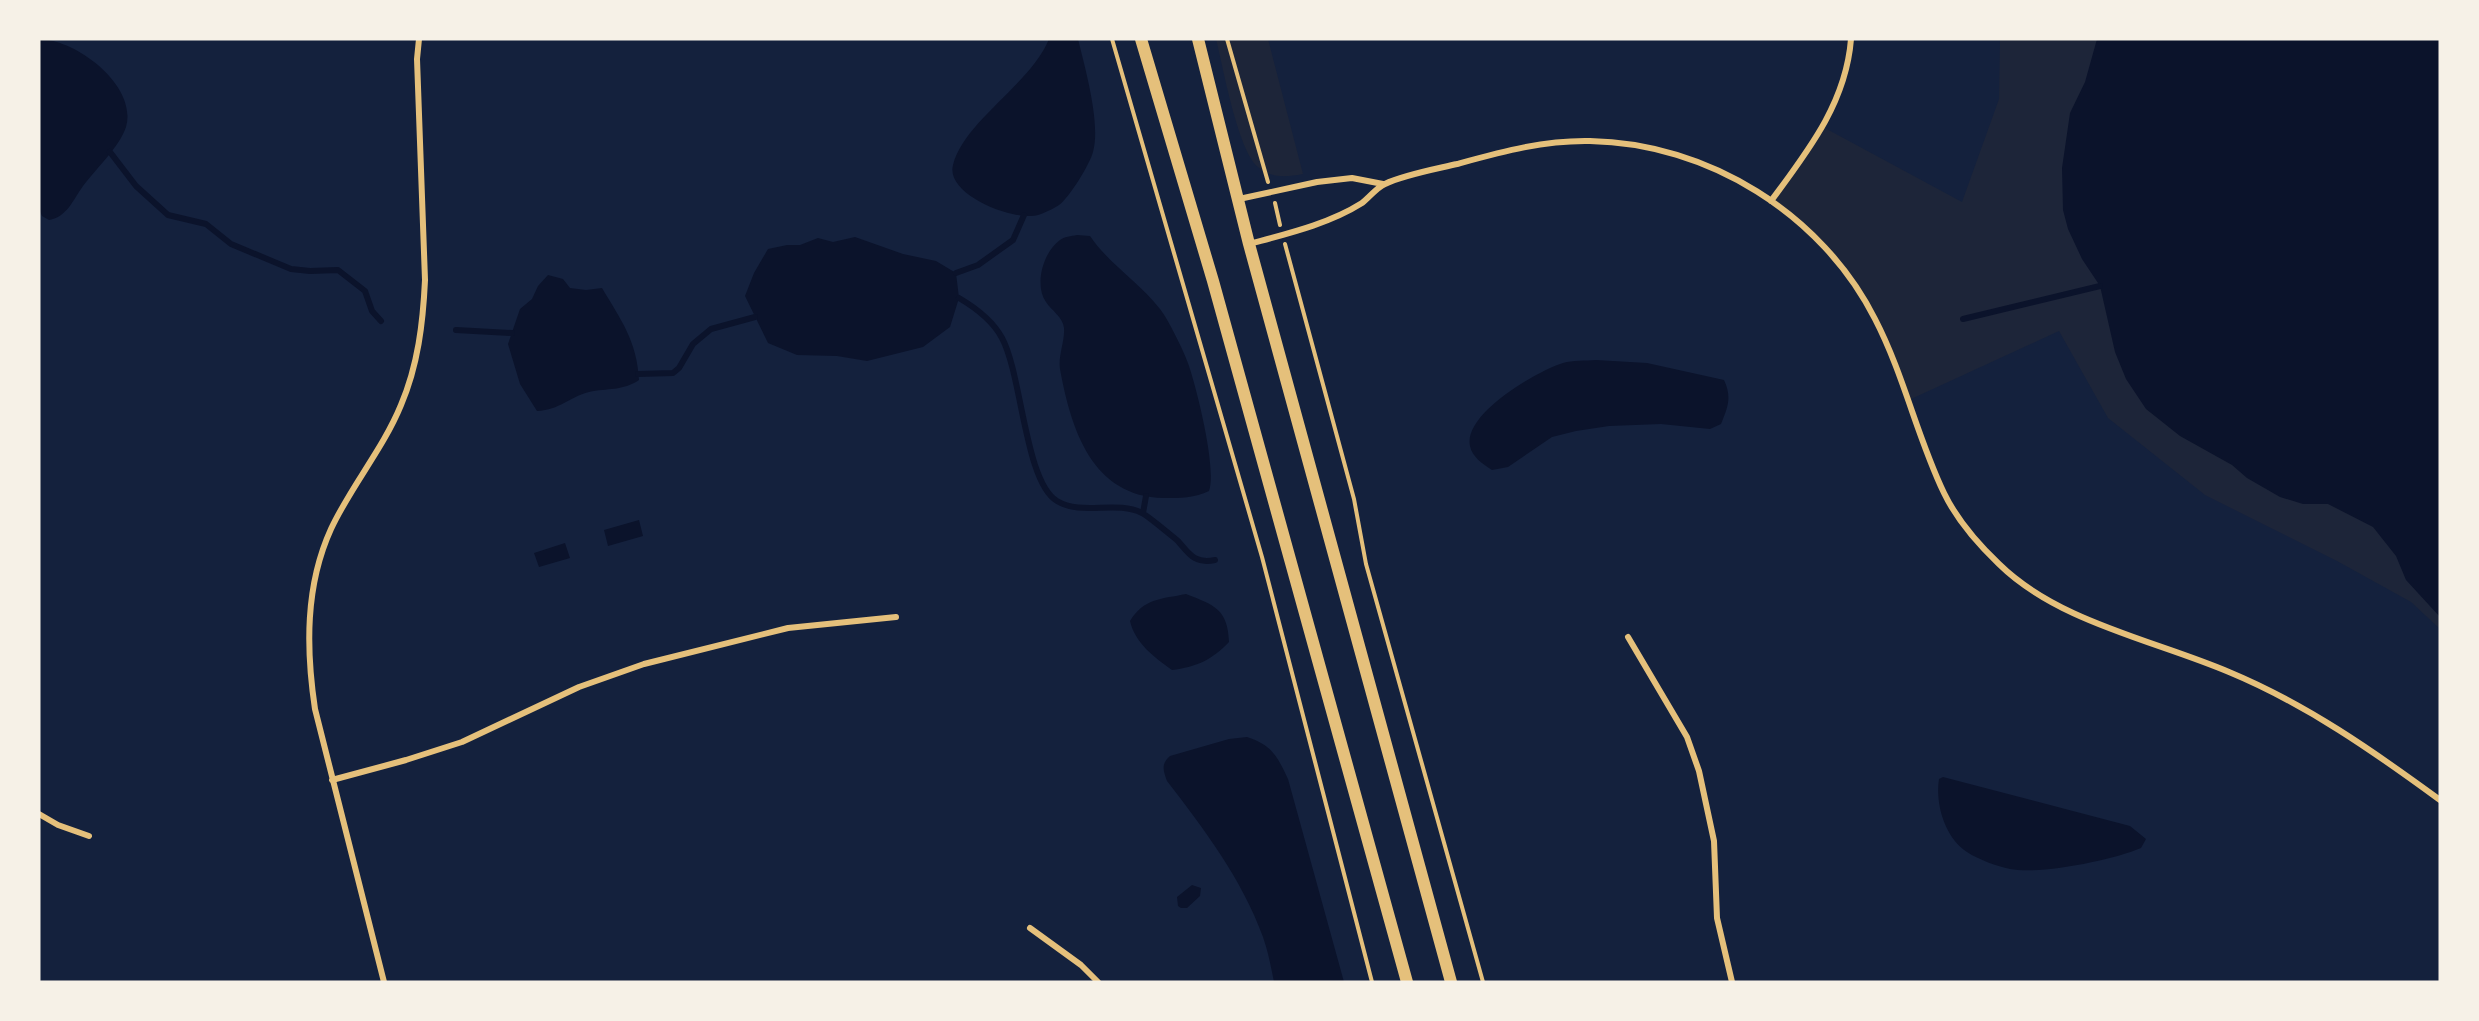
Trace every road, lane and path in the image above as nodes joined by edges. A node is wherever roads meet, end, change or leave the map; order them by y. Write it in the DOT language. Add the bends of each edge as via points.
graph roads {
  1 [pos="419,39"];
  2 [pos="1112,39"];
  3 [pos="1141,39"];
  4 [pos="1198,39"];
  5 [pos="1227,39"];
  6 [pos="1851,39"];
  7 [pos="1383,184"];
  8 [pos="1272,192"];
  9 [pos="1239,199"];
  10 [pos="1771,201"];
  11 [pos="1282,235"];
  12 [pos="1249,244"];
  13 [pos="896,617"];
  14 [pos="1628,637"];
  15 [pos="332,780"];
  16 [pos="2440,800"];
  17 [pos="39,814"];
  18 [pos="89,836"];
  19 [pos="1030,928"];
  20 [pos="384,982"];
  21 [pos="1098,982"];
  22 [pos="1372,982"];
  23 [pos="1407,982"];
  24 [pos="1451,982"];
  25 [pos="1483,982"];
  26 [pos="1732,982"];
  1 -- 15 [label="street" via="425,280 419,349 401,407 331,531 312,597 309,672"];
  2 -- 22 [label="path" via="1262,557"];
  3 -- 23 [label="main road" via="1213,281"];
  4 -- 9 [label="main road"];
  5 -- 8 [label="path"];
  6 -- 10 [label="street" via="1848,65 1832,112 1808,153"];
  7 -- 8 [label="street" via="1352,178"];
  7 -- 10 [label="street" via="1510,149 1591,141 1674,154 1711,167"];
  7 -- 11 [label="street" via="1362,203"];
  8 -- 9 [label="street"];
  8 -- 11 [label="path"];
  9 -- 12 [label="main road"];
  10 -- 16 [label="street" via="1806,227 1860,288 1894,358 1945,496 1968,532 2002,567 2038,594 2073,613 2230,672 2320,717"];
  11 -- 12 [label="street"];
  11 -- 25 [label="path" via="1354,499 1366,564"];
  12 -- 24 [label="main road"];
  13 -- 15 [label="street" via="788,628 644,664 579,687 462,742"];
  14 -- 26 [label="street" via="1687,737 1699,771 1714,841 1717,918"];
  15 -- 20 [label="street"];
  17 -- 18 [label="street"];
  19 -- 21 [label="street" via="1081,964"];
}
